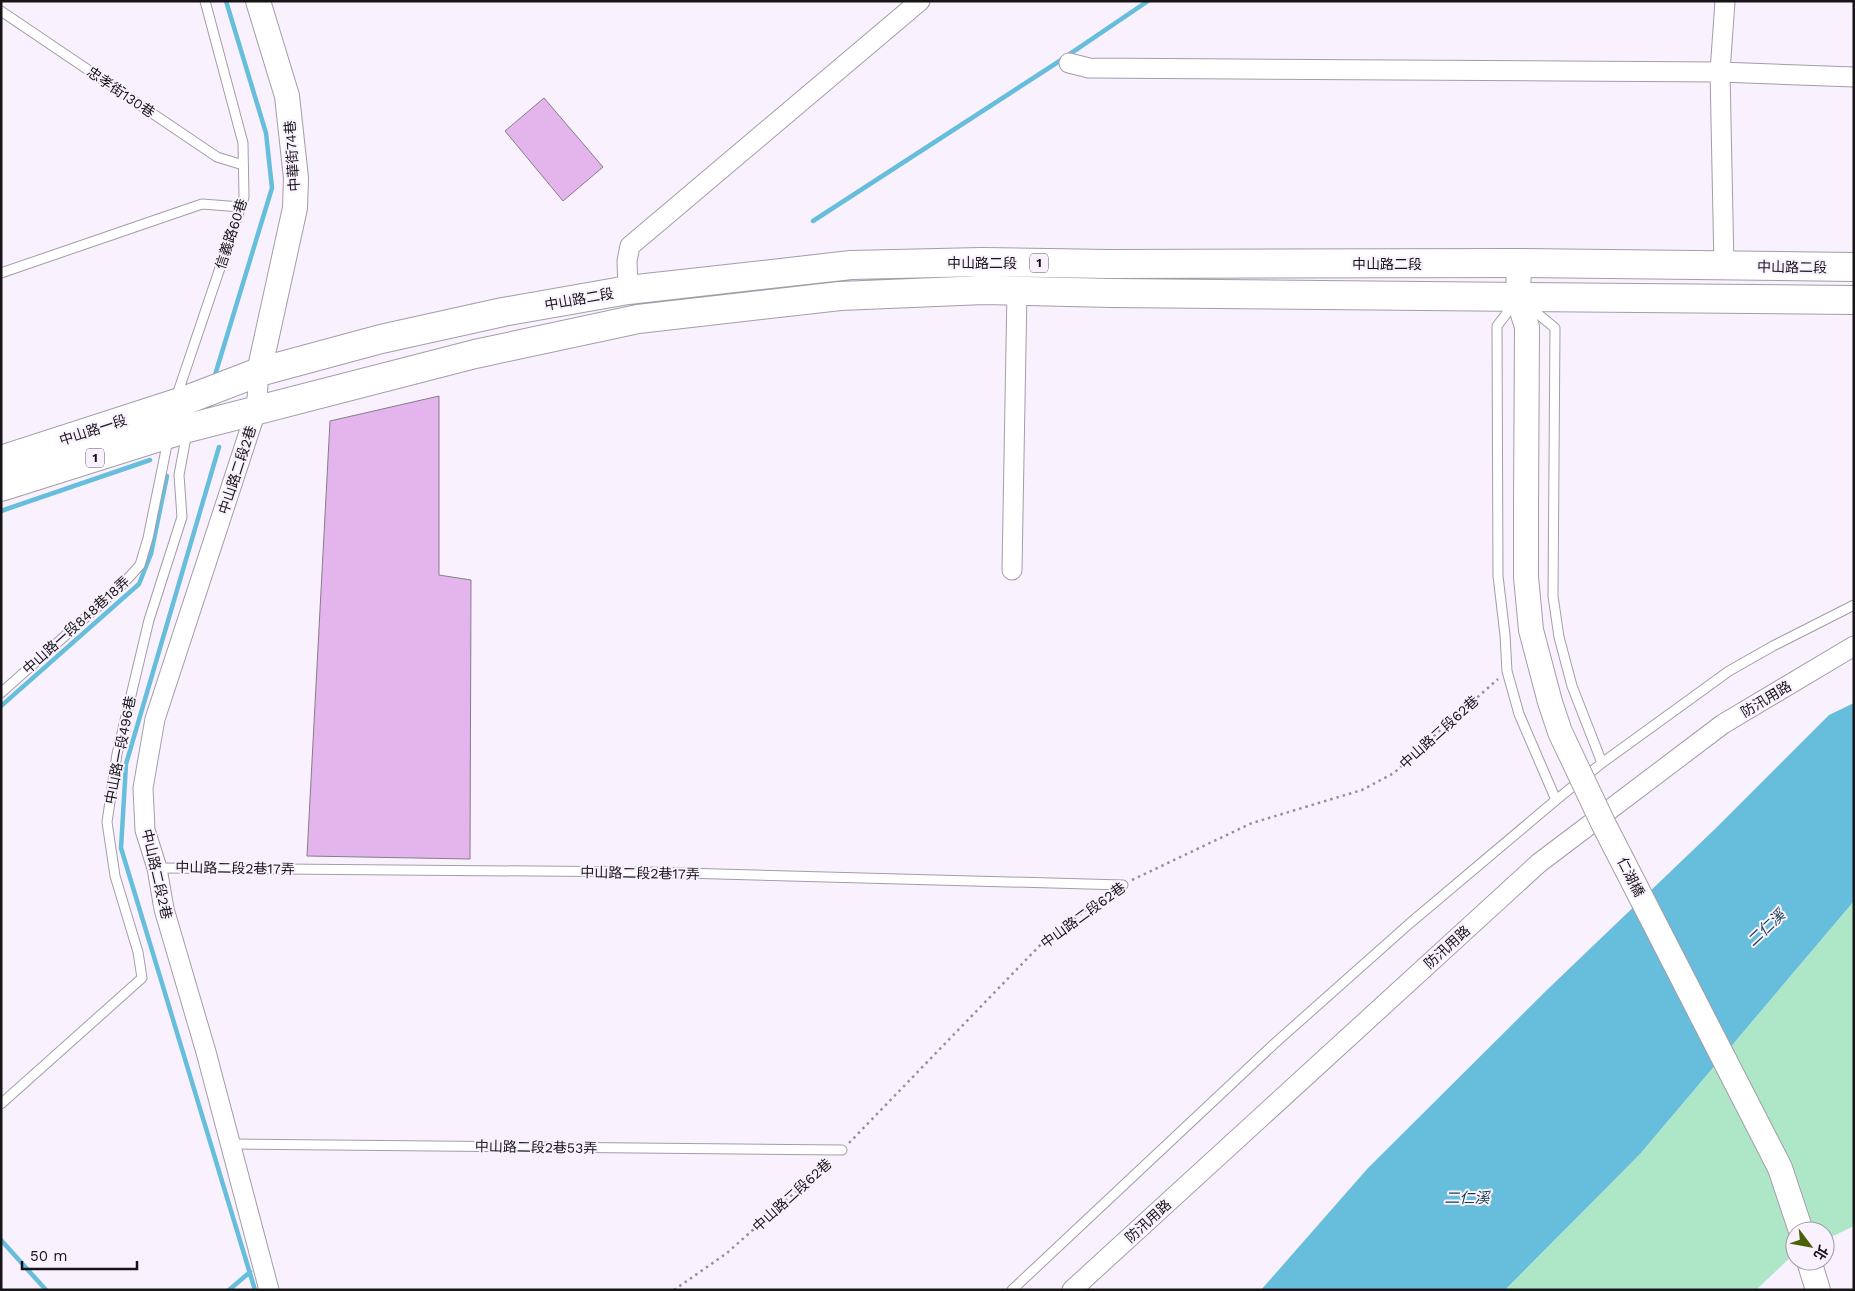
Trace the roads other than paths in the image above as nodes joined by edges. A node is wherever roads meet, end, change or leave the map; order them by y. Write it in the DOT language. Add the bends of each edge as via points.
graph roads {
  1 [pos="205,1"];
  2 [pos="258,1"];
  3 [pos="920,1"];
  4 [pos="1725,1"];
  5 [pos="1,11"];
  6 [pos="1069,63"];
  7 [pos="1720,72"];
  8 [pos="1854,77"];
  9 [pos="243,165"];
  10 [pos="241,207"];
  11 [pos="1519,264"];
  12 [pos="1724,266"];
  13 [pos="1854,268"];
  14 [pos="1,273"];
  15 [pos="628,290"];
  16 [pos="1017,290"];
  17 [pos="1518,298"];
  18 [pos="1854,300"];
  19 [pos="248,377"];
  20 [pos="249,414"];
  21 [pos="177,417"];
  22 [pos="1,460"];
  23 [pos="1,487"];
  24 [pos="1012,570"];
  25 [pos="1854,605"];
  26 [pos="1854,646"];
  27 [pos="1,693"];
  28 [pos="1602,764"];
  29 [pos="1556,800"];
  30 [pos="157,868"];
  31 [pos="1122,885"];
  32 [pos="1,1104"];
  33 [pos="229,1144"];
  34 [pos="842,1150"];
  35 [pos="1798,1221"];
  36 [pos="1813,1271"];
  37 [pos="269,1290"];
  38 [pos="1012,1290"];
  39 [pos="1072,1290"];
  40 [pos="1818,1290"];
  1 -- 9 [label="lane, 信義路60巷" via="243,143"];
  2 -- 19 [label="street, 中華街74巷" via="287,96 296,178 295,208"];
  3 -- 15 [label="street" via="630,246"];
  4 -- 7 [label="street"];
  5 -- 9 [label="lane, 忠孝街130巷" via="217,157"];
  6 -- 7 [label="street" via="1089,68"];
  7 -- 8 [label="street"];
  7 -- 12 [label="street"];
  9 -- 10 [label="lane, 信義路60巷" via="244,197"];
  10 -- 14 [label="lane" via="202,204"];
  10 -- 21 [label="lane, 信義路60巷"];
  11 -- 12 [label="main road, 中山路二段 / 1"];
  11 -- 15 [label="main road, 中山路二段 / 1" via="941,263 851,266"];
  11 -- 17 [label="street"];
  12 -- 13 [label="main road, 中山路二段 / 1"];
  15 -- 19 [label="main road, 中山路二段 / 1" via="503,312 381,339"];
  16 -- 17 [label="main road, 中山路二段 / 1"];
  16 -- 20 [label="main road, 中山路二段 / 1" via="840,296 638,319 475,354"];
  16 -- 24 [label="street"];
  17 -- 18 [label="main road, 中山路二段 / 1"];
  17 -- 28 [label="lane" via="1555,328 1553,596 1559,637 1572,686"];
  17 -- 29 [label="lane" via="1497,326 1498,576 1507,671 1519,714"];
  17 -- 35 [label="street, 仁湖橋, bridge" via="1527,326 1526,577 1530,630 1550,702 1560,732 1603,823 1780,1168"];
  19 -- 20 [label="street, 中山路二段2巷"];
  19 -- 21 [label="main road, 中山路二段 / 1"];
  20 -- 21 [label="main road, 中山路二段 / 1"];
  20 -- 30 [label="street, 中山路二段2巷" via="155,719 143,788 145,830"];
  21 -- 22 [label="main road, 中山路一段 / 1"];
  21 -- 23 [label="main road, 中山路一段 / 1"];
  21 -- 27 [label="lane, 中山路一段848巷18弄" via="140,566"];
  21 -- 32 [label="lane, 中山路一段496巷" via="182,517 149,620 117,754 107,822 115,876 138,952 142,978"];
  25 -- 28 [label="lane" via="1729,672"];
  26 -- 39 [label="street, 防汛用路" via="1723,724 1539,863"];
  28 -- 29 [label="lane"];
  29 -- 38 [label="lane" via="1274,1044"];
  30 -- 31 [label="lane, 中山路二段2巷17弄" via="646,872"];
  30 -- 33 [label="street, 中山路二段2巷" via="164,908"];
  33 -- 34 [label="lane, 中山路二段2巷53弄"];
  33 -- 37 [label="street, 中山路二段2巷"];
  36 -- 40 [label="street"];
}
